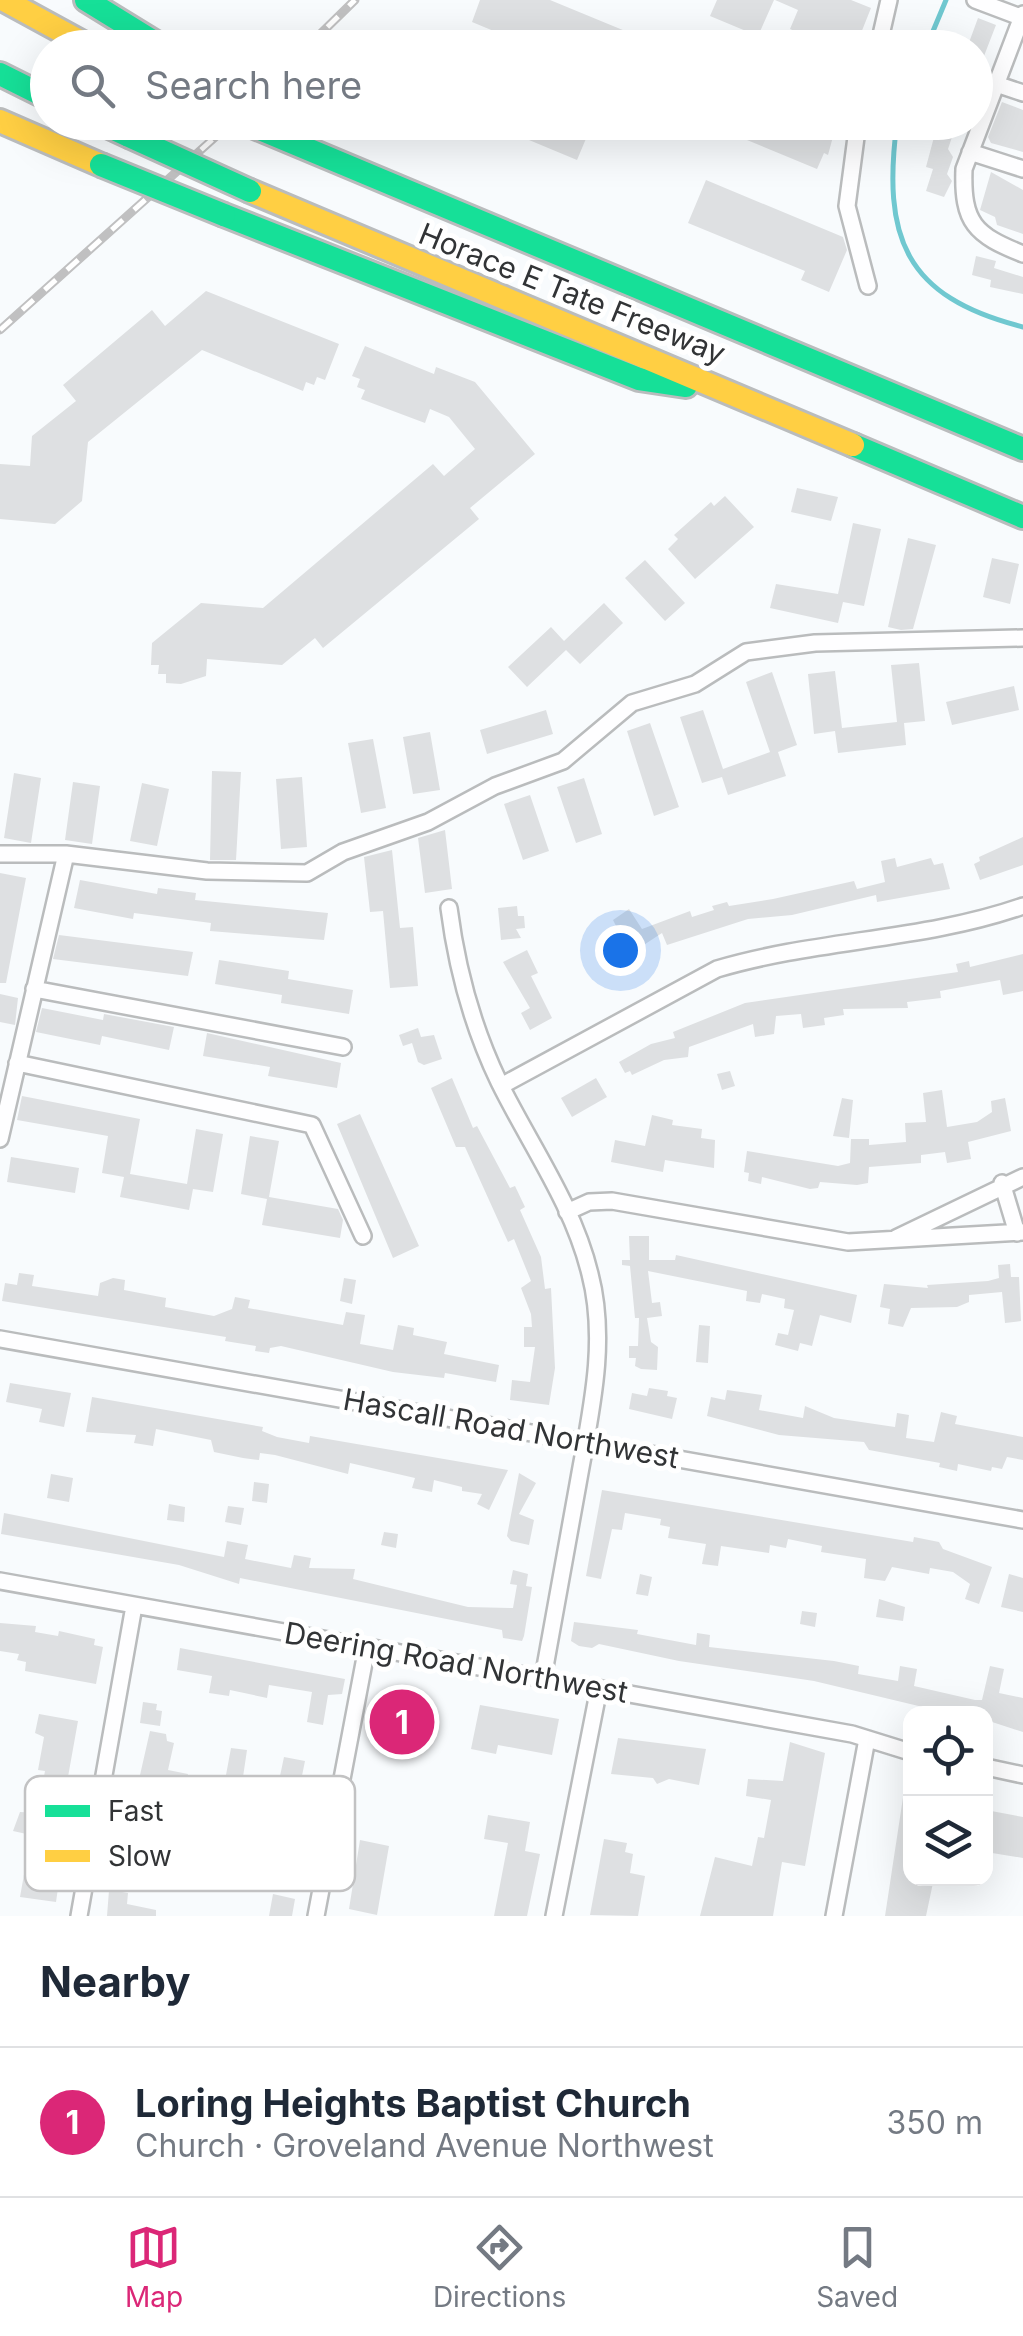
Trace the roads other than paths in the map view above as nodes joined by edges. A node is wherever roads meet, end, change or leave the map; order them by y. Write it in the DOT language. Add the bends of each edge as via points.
graph roads {
  1 [pos="4,0"];
  2 [pos="86,0"];
  3 [pos="890,0"];
  4 [pos="976,0"];
  5 [pos="1023,17"];
  6 [pos="59,30"];
  7 [pos="135,30"];
  8 [pos="882,30"];
  9 [pos="0,74"];
  10 [pos="996,84"];
  11 [pos="30,89"];
  12 [pos="993,92"];
  13 [pos="1023,93"];
  14 [pos="0,121"];
  15 [pos="30,134"];
  16 [pos="44,140"];
  17 [pos="137,140"];
  18 [pos="307,140"];
  19 [pos="856,140"];
  20 [pos="975,140"];
  21 [pos="970,152"];
  22 [pos="1023,169"];
  23 [pos="1023,254"];
  24 [pos="868,286"];
  25 [pos="732,392"];
  26 [pos="1023,450"];
  27 [pos="1023,518"];
  28 [pos="1023,638"];
  29 [pos="0,854"];
  30 [pos="66,854"];
  31 [pos="1023,906"];
  32 [pos="449,908"];
  33 [pos="34,989"];
  34 [pos="343,1047"];
  35 [pos="17,1063"];
  36 [pos="500,1086"];
  37 [pos="0,1139"];
  38 [pos="1023,1177"];
  39 [pos="1002,1183"];
  40 [pos="567,1212"];
  41 [pos="1020,1233"];
  42 [pos="363,1236"];
  43 [pos="889,1242"];
  44 [pos="0,1339"];
  45 [pos="585,1442"];
  46 [pos="1023,1520"];
  47 [pos="0,1582"];
  48 [pos="134,1606"];
  49 [pos="367,1647"];
  50 [pos="543,1678"];
  51 [pos="599,1688"];
  52 [pos="867,1739"];
  53 [pos="903,1750"];
  54 [pos="993,1769"];
  55 [pos="1023,1775"];
  56 [pos="104,1776"];
  57 [pos="343,1776"];
  58 [pos="83,1891"];
  59 [pos="321,1891"];
  60 [pos="79,1916"];
  61 [pos="316,1916"];
  62 [pos="554,1916"];
  63 [pos="834,1916"];
  1 -- 6 [label="highway"];
  2 -- 7 [label="highway"];
  3 -- 8 [label="street"];
  4 -- 5 [label="street"];
  5 -- 10 [label="street"];
  9 -- 11 [label="highway"];
  10 -- 12 [label="street"];
  10 -- 13 [label="street"];
  14 -- 15 [label="highway, bridge"];
  16 -- 25 [label="highway, bridge" via="639,378"];
  17 -- 25 [label="highway, Horace E Tate Freeway, bridge"];
  18 -- 26 [label="highway, Horace E Tate Freeway" via="383,184"];
  19 -- 24 [label="street" via="847,206"];
  20 -- 21 [label="street"];
  21 -- 22 [label="street"];
  21 -- 23 [label="street" via="963,194 969,220 984,236"];
  25 -- 27 [label="highway, Horace E Tate Freeway"];
  28 -- 30 [label="street" via="815,642 746,652 695,684 632,703 563,761 307,873"];
  29 -- 30 [label="street"];
  30 -- 33 [label="street"];
  31 -- 36 [label="street" via="941,930 717,968"];
  32 -- 36 [label="street" via="465,998"];
  33 -- 34 [label="street"];
  33 -- 35 [label="street"];
  35 -- 37 [label="street"];
  35 -- 42 [label="street" via="312,1125"];
  36 -- 40 [label="street"];
  38 -- 39 [label="street"];
  39 -- 41 [label="street"];
  39 -- 43 [label="street"];
  40 -- 43 [label="street" via="612,1201 822,1240"];
  40 -- 45 [label="street" via="598,1315"];
  41 -- 43 [label="street"];
  44 -- 45 [label="street, Hascall Road Northwest"];
  45 -- 46 [label="street, Hascall Road Northwest"];
  45 -- 50 [label="street"];
  47 -- 48 [label="street, Deering Road Northwest"];
  48 -- 49 [label="street, Deering Road Northwest"];
  48 -- 56 [label="street"];
  49 -- 50 [label="street, Deering Road Northwest"];
  49 -- 57 [label="street"];
  50 -- 51 [label="street, Deering Road Northwest"];
  51 -- 52 [label="street, Deering Road Northwest"];
  51 -- 62 [label="street"];
  52 -- 53 [label="street, Deering Road Northwest"];
  52 -- 63 [label="street"];
  54 -- 55 [label="street"];
  58 -- 60 [label="street"];
  59 -- 61 [label="street"];
}
